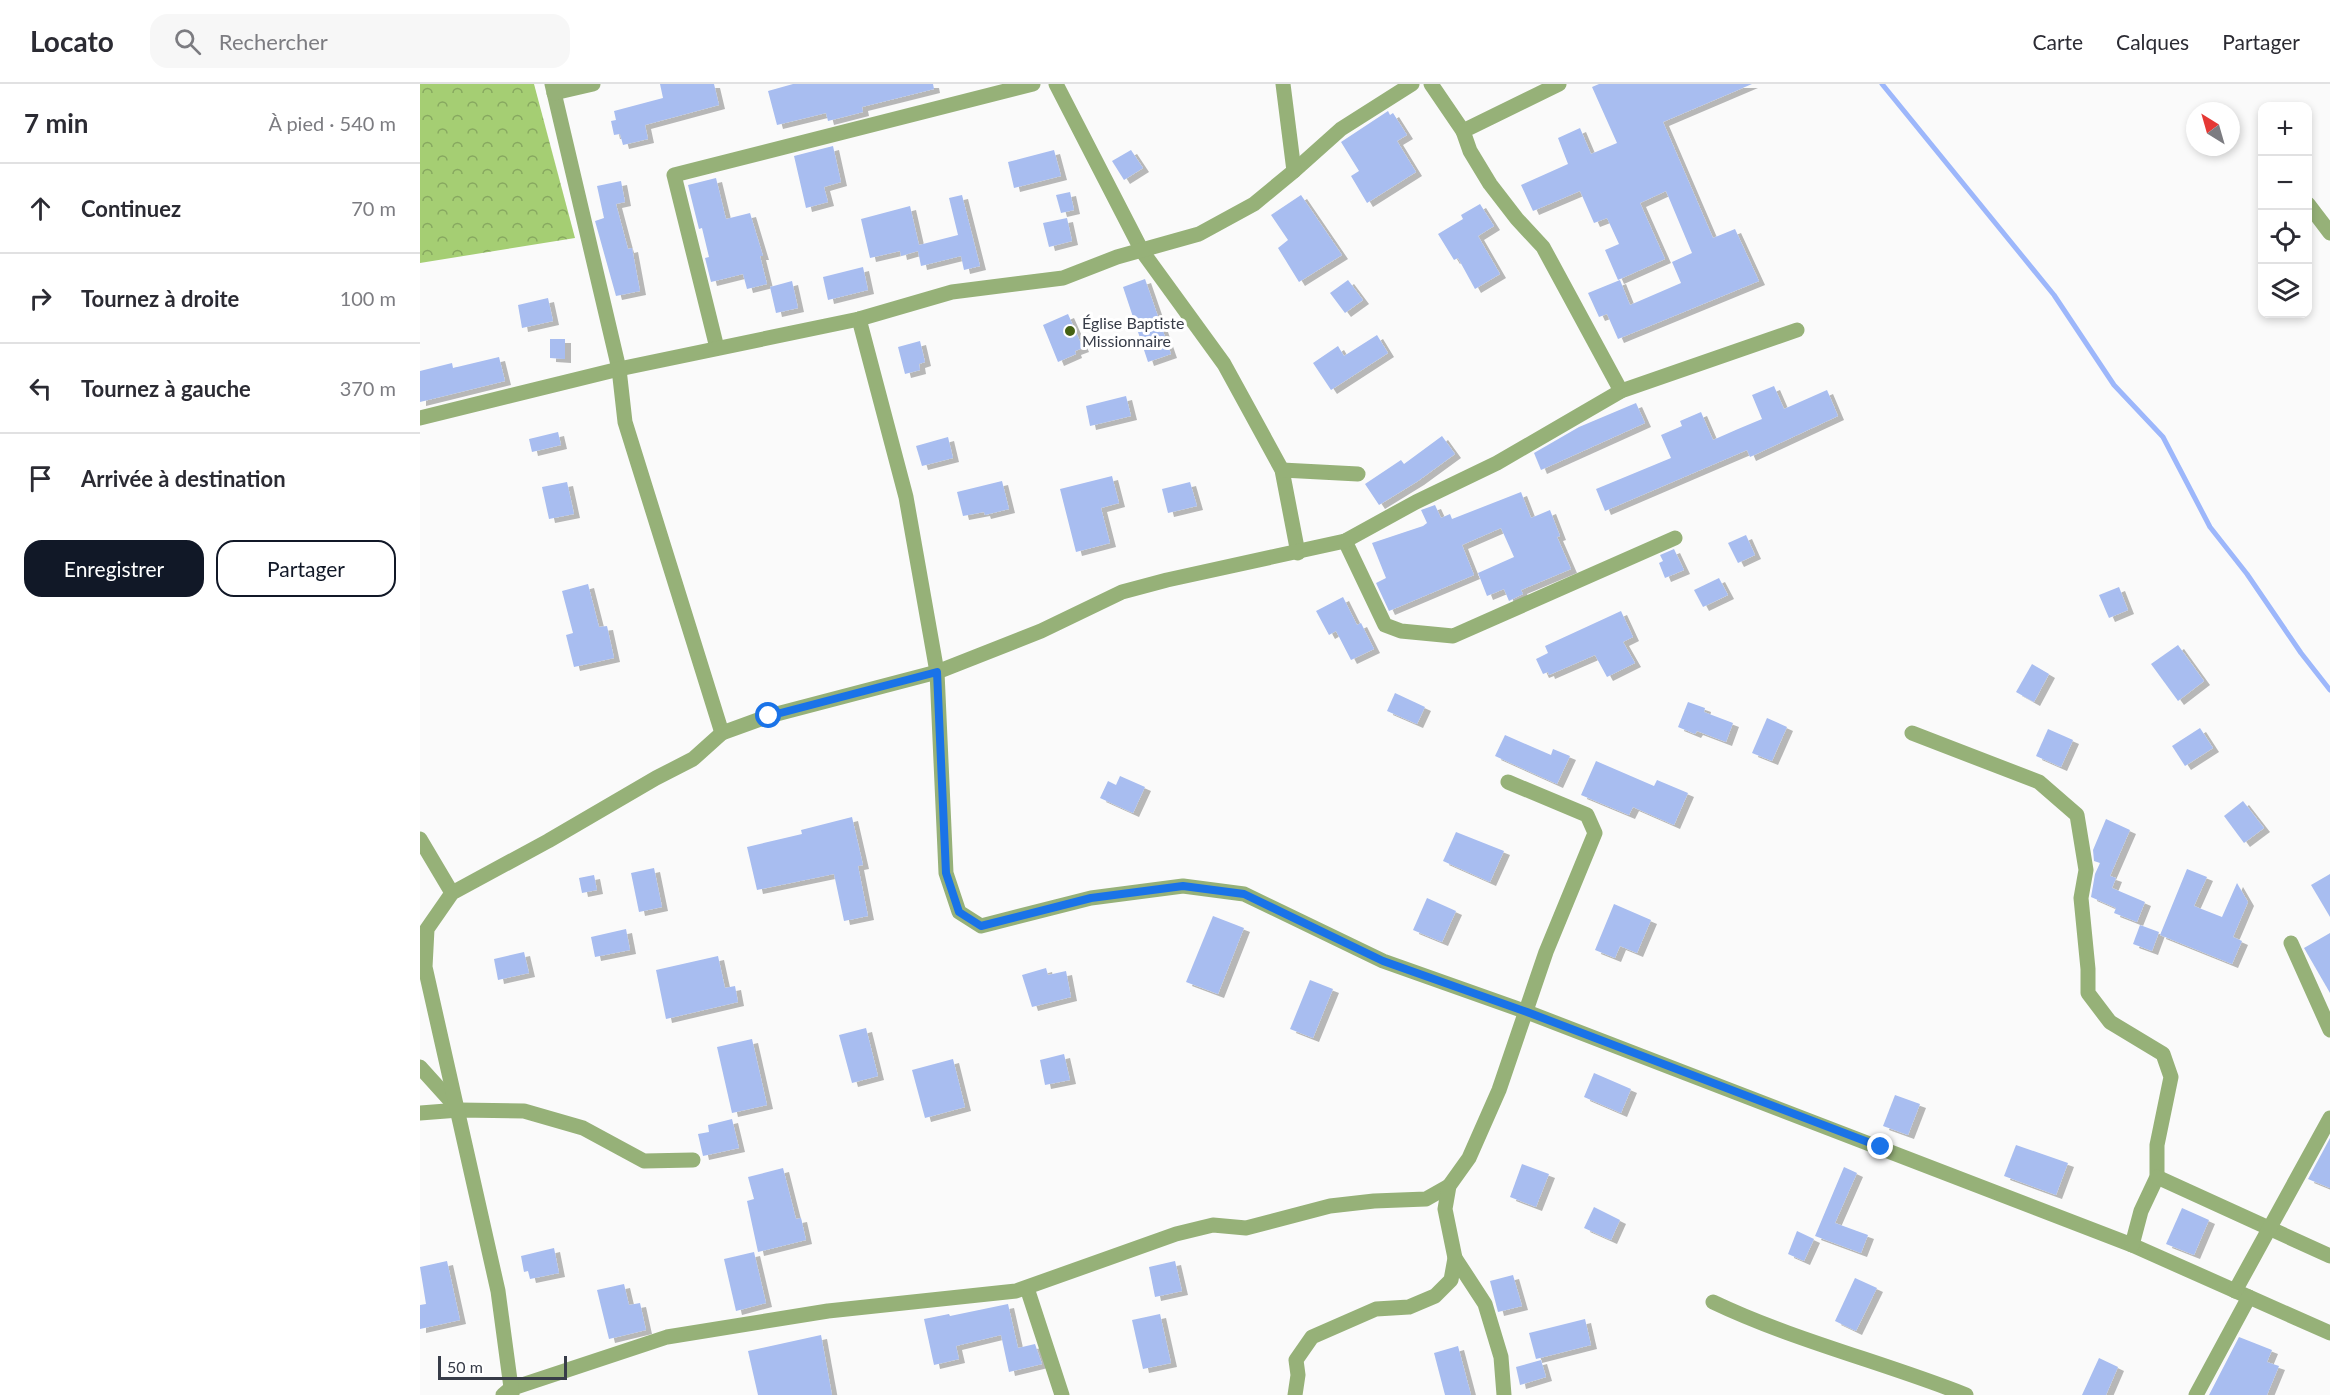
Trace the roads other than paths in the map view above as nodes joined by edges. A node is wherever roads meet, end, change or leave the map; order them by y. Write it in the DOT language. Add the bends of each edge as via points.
graph roads {
  1 [pos="593,84"];
  2 [pos="1033,84"];
  3 [pos="1056,84"];
  4 [pos="1283,84"];
  5 [pos="1412,84"];
  6 [pos="1431,84"];
  7 [pos="1559,84"];
  8 [pos="553,89"];
  9 [pos="1463,131"];
  10 [pos="1294,171"];
  11 [pos="2312,210"];
  12 [pos="2330,233"];
  13 [pos="1142,251"];
  14 [pos="859,320"];
  15 [pos="1797,330"];
  16 [pos="717,348"];
  17 [pos="619,369"];
  18 [pos="1621,391"];
  19 [pos="420,418"];
  20 [pos="1282,470"];
  21 [pos="1358,474"];
  22 [pos="1675,538"];
  23 [pos="1345,541"];
  24 [pos="1298,553"];
  25 [pos="937,672"];
  26 [pos="722,733"];
  27 [pos="1912,733"];
  28 [pos="1508,782"];
  29 [pos="420,838"];
  30 [pos="452,893"];
  31 [pos="424,929"];
  32 [pos="2291,943"];
  33 [pos="1527,1012"];
  34 [pos="2330,1030"];
  35 [pos="420,1067"];
  36 [pos="459,1110"];
  37 [pos="420,1113"];
  38 [pos="2330,1118"];
  39 [pos="693,1160"];
  40 [pos="2157,1176"];
  41 [pos="1449,1186"];
  42 [pos="2269,1228"];
  43 [pos="2132,1245"];
  44 [pos="2330,1256"];
  45 [pos="1455,1258"];
  46 [pos="1027,1288"];
  47 [pos="2242,1294"];
  48 [pos="1713,1302"];
  49 [pos="2330,1333"];
  50 [pos="508,1393"];
  51 [pos="1062,1395"];
  52 [pos="1295,1395"];
  53 [pos="1504,1395"];
  54 [pos="1966,1395"];
  55 [pos="2196,1395"];
  1 -- 8 [label="street"];
  2 -- 16 [label="street" via="674,175"];
  3 -- 13 [label="street"];
  4 -- 10 [label="street"];
  5 -- 10 [label="street" via="1341,129"];
  6 -- 9 [label="street"];
  7 -- 9 [label="street"];
  8 -- 17 [label="street"];
  9 -- 18 [label="street" via="1470,151 1491,184 1543,247"];
  10 -- 13 [label="street" via="1254,204 1226,220 1199,234"];
  11 -- 12 [label="street"];
  13 -- 14 [label="street" via="1063,278 952,292"];
  13 -- 20 [label="street" via="1224,364"];
  14 -- 16 [label="street"];
  14 -- 25 [label="street" via="906,497"];
  15 -- 18 [label="street"];
  16 -- 17 [label="street"];
  17 -- 19 [label="street"];
  17 -- 26 [label="street" via="625,422"];
  18 -- 23 [label="street" via="1497,464"];
  20 -- 21 [label="street"];
  20 -- 24 [label="street"];
  22 -- 23 [label="street" via="1453,636 1401,632 1385,625"];
  23 -- 24 [label="street"];
  24 -- 25 [label="street" via="1122,592 1041,631"];
  25 -- 26 [label="street" via="769,716"];
  25 -- 33 [label="street" via="946,873 959,912 981,926 1091,898 1183,886 1244,894 1383,961"];
  26 -- 30 [label="street" via="693,759"];
  27 -- 40 [label="street" via="2039,782 2078,815 2086,870 2081,898 2088,993 2109,1022 2163,1054 2171,1077 2157,1145"];
  28 -- 33 [label="street" via="1587,815 1595,833 1546,952"];
  29 -- 30 [label="street"];
  30 -- 31 [label="street"];
  31 -- 36 [label="street" via="425,967"];
  32 -- 34 [label="street"];
  33 -- 41 [label="street" via="1469,1158"];
  33 -- 43 [label="street"];
  35 -- 36 [label="street"];
  36 -- 37 [label="street"];
  36 -- 39 [label="street" via="524,1111 583,1128 644,1161"];
  36 -- 50 [label="street" via="498,1290"];
  38 -- 42 [label="street"];
  40 -- 42 [label="street"];
  40 -- 43 [label="street" via="2141,1210"];
  41 -- 45 [label="street" via="1445,1209"];
  41 -- 46 [label="street" via="1426,1199 1330,1206 1246,1228 1213,1225 1176,1234"];
  42 -- 44 [label="street"];
  42 -- 47 [label="street"];
  43 -- 47 [label="street"];
  45 -- 52 [label="street" via="1451,1280 1436,1296 1409,1307 1376,1309 1312,1337 1296,1360"];
  45 -- 53 [label="street" via="1485,1304 1501,1357"];
  46 -- 50 [label="street" via="828,1311 667,1337"];
  46 -- 51 [label="street"];
  47 -- 49 [label="street"];
  47 -- 55 [label="street"];
  48 -- 54 [label="street" via="1752,1321"];
}
